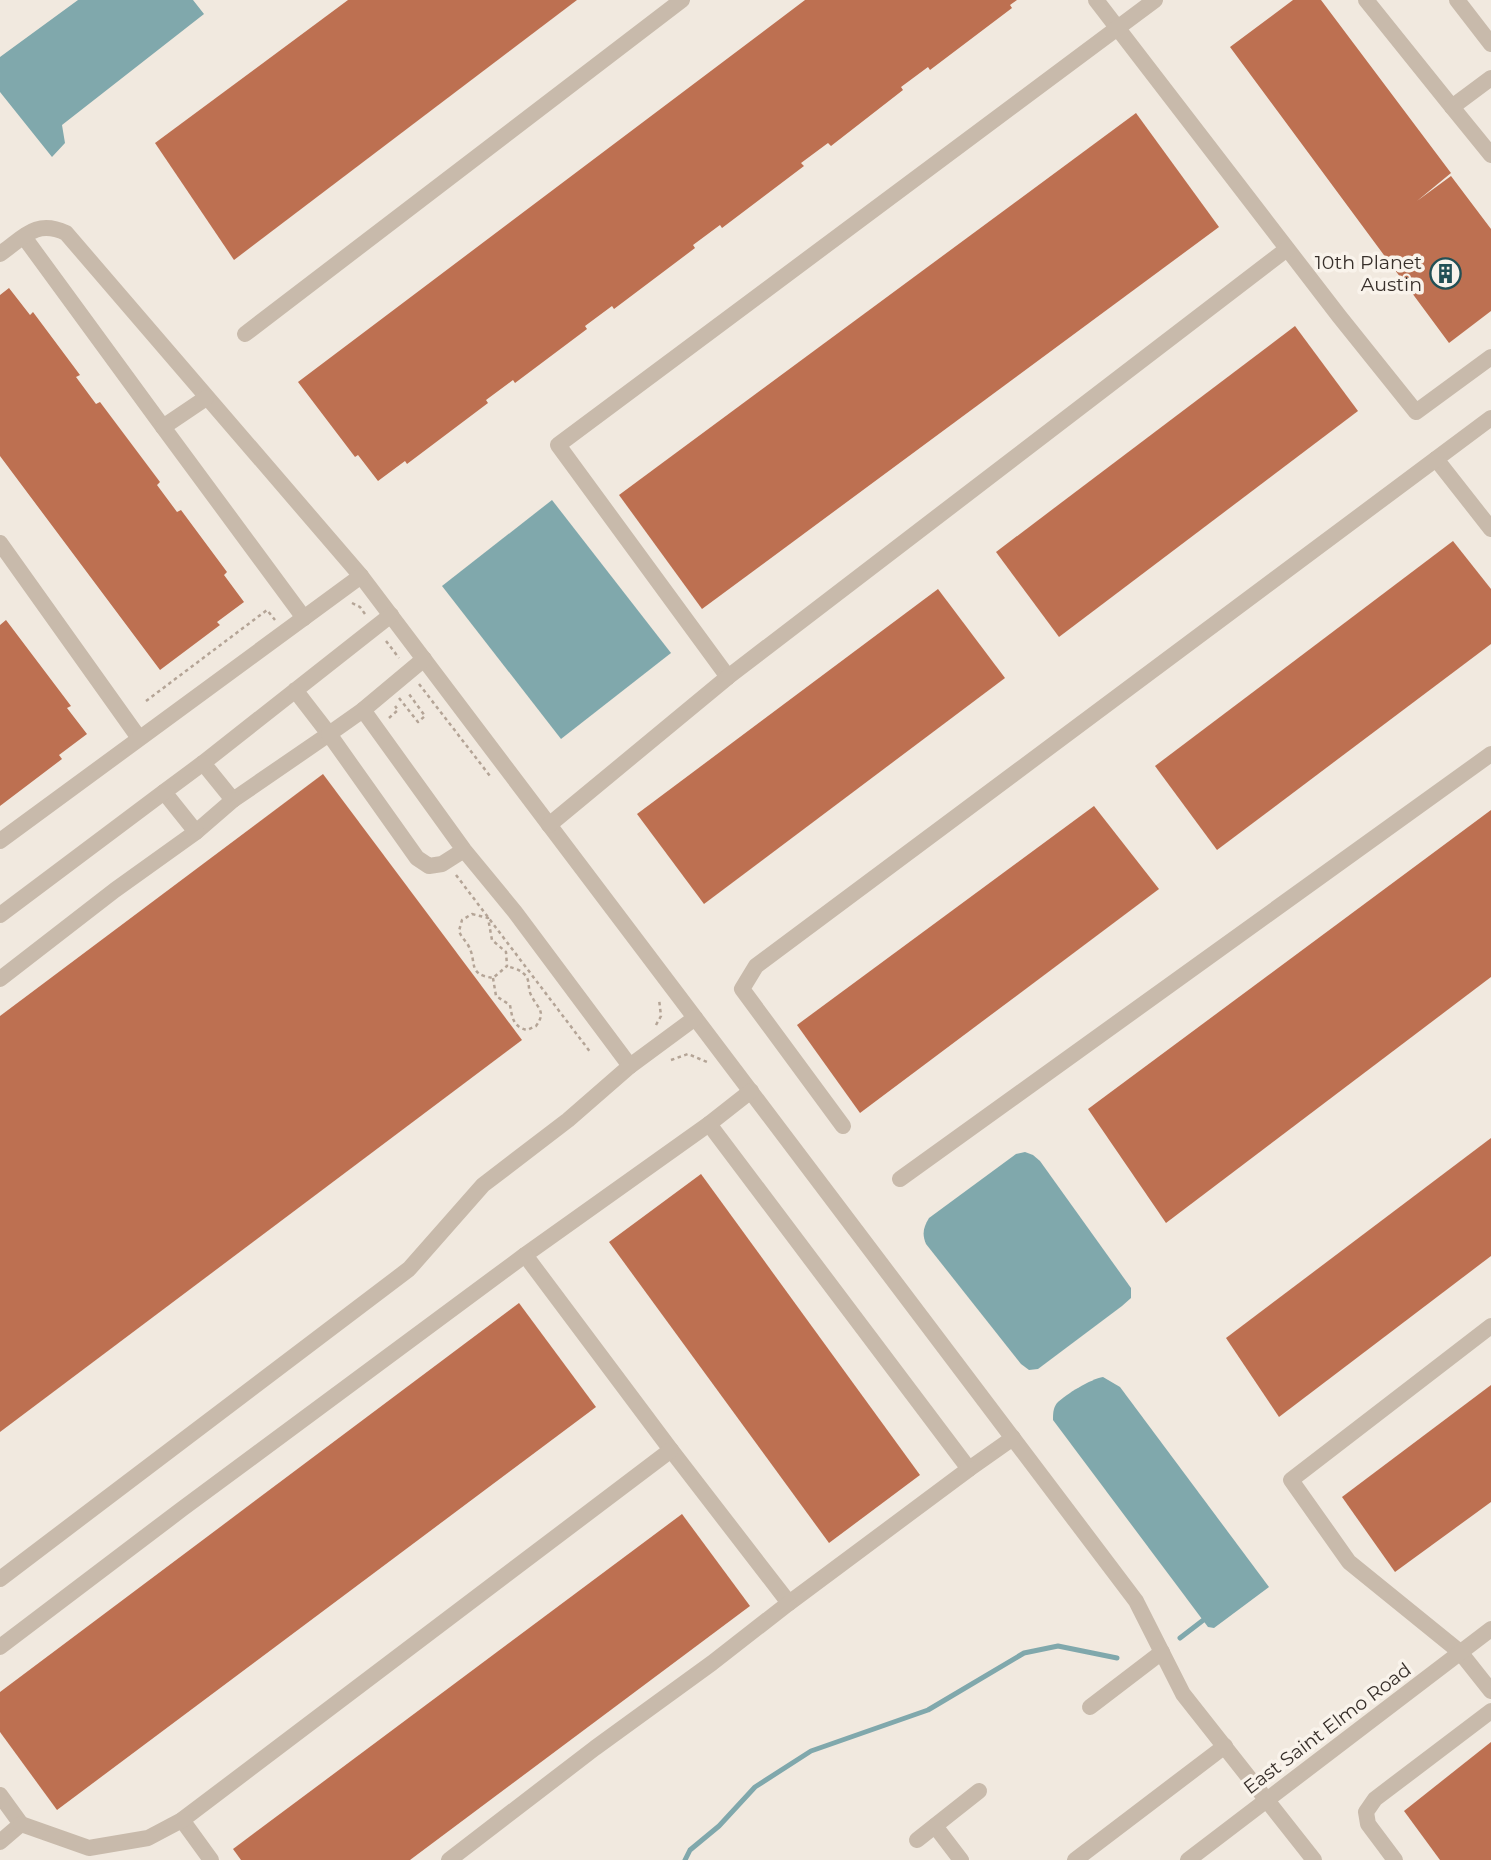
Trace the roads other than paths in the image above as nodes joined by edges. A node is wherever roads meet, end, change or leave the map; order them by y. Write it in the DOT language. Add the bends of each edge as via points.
graph roads {
  1 [pos="682,0"];
  2 [pos="1096,0"];
  3 [pos="1155,0"];
  4 [pos="1366,0"];
  5 [pos="1457,0"];
  6 [pos="1118,29"];
  7 [pos="1491,44"];
  8 [pos="1491,78"];
  9 [pos="1452,107"];
  10 [pos="1491,155"];
  11 [pos="24,237"];
  12 [pos="1287,249"];
  13 [pos="0,254"];
  14 [pos="245,334"];
  15 [pos="1491,357"];
  16 [pos="206,398"];
  17 [pos="1491,418"];
  18 [pos="163,427"];
  19 [pos="1436,459"];
  20 [pos="1491,530"];
  21 [pos="2,549"];
  22 [pos="361,576"];
  23 [pos="391,615"];
  24 [pos="304,618"];
  25 [pos="424,659"];
  26 [pos="728,677"];
  27 [pos="295,690"];
  28 [pos="363,710"];
  29 [pos="329,734"];
  30 [pos="139,738"];
  31 [pos="1491,754"];
  32 [pos="202,763"];
  33 [pos="164,792"];
  34 [pos="233,800"];
  35 [pos="550,825"];
  36 [pos="196,832"];
  37 [pos="0,841"];
  38 [pos="464,850"];
  39 [pos="0,915"];
  40 [pos="0,979"];
  41 [pos="695,1018"];
  42 [pos="630,1066"];
  43 [pos="751,1091"];
  44 [pos="709,1124"];
  45 [pos="842,1126"];
  46 [pos="900,1179"];
  47 [pos="525,1255"];
  48 [pos="1491,1326"];
  49 [pos="1013,1438"];
  50 [pos="671,1450"];
  51 [pos="969,1469"];
  52 [pos="0,1579"];
  53 [pos="789,1603"];
  54 [pos="1491,1629"];
  55 [pos="0,1647"];
  56 [pos="1162,1652"];
  57 [pos="1460,1653"];
  58 [pos="1491,1691"];
  59 [pos="1090,1707"];
  60 [pos="1491,1712"];
  61 [pos="1225,1746"];
  62 [pos="979,1791"];
  63 [pos="0,1795"];
  64 [pos="1268,1799"];
  65 [pos="182,1820"];
  66 [pos="21,1825"];
  67 [pos="935,1826"];
  68 [pos="917,1840"];
  69 [pos="0,1842"];
  70 [pos="212,1860"];
  71 [pos="449,1860"];
  72 [pos="961,1860"];
  73 [pos="1075,1860"];
  74 [pos="1188,1860"];
  75 [pos="1314,1860"];
  76 [pos="1395,1860"];
  1 -- 14 [label="street"];
  2 -- 6 [label="street"];
  3 -- 6 [label="street"];
  4 -- 9 [label="street"];
  5 -- 7 [label="street"];
  6 -- 12 [label="street"];
  6 -- 26 [label="street" via="558,445"];
  8 -- 9 [label="street"];
  9 -- 10 [label="street"];
  11 -- 13 [label="street"];
  11 -- 16 [label="street" via="40,227 66,233"];
  11 -- 18 [label="street"];
  12 -- 15 [label="street" via="1416,412"];
  12 -- 26 [label="street"];
  16 -- 18 [label="street"];
  16 -- 22 [label="street"];
  17 -- 19 [label="street"];
  18 -- 24 [label="street"];
  19 -- 20 [label="street"];
  19 -- 45 [label="street" via="756,966 742,989"];
  21 -- 30 [label="street"];
  22 -- 23 [label="street"];
  22 -- 24 [label="street"];
  23 -- 25 [label="street"];
  23 -- 27 [label="street"];
  24 -- 30 [label="street"];
  25 -- 28 [label="street"];
  25 -- 35 [label="street"];
  26 -- 35 [label="street"];
  27 -- 29 [label="street"];
  27 -- 32 [label="street"];
  28 -- 29 [label="street"];
  28 -- 38 [label="street"];
  29 -- 34 [label="street"];
  29 -- 38 [label="street" via="417,858 429,866 442,864"];
  30 -- 37 [label="street"];
  31 -- 46 [label="street"];
  32 -- 33 [label="street"];
  32 -- 34 [label="street"];
  33 -- 36 [label="street"];
  33 -- 39 [label="street"];
  34 -- 36 [label="street"];
  35 -- 41 [label="street"];
  36 -- 40 [label="street"];
  38 -- 42 [label="street"];
  41 -- 42 [label="street"];
  41 -- 43 [label="street"];
  42 -- 52 [label="street" via="483,1185 409,1269"];
  43 -- 44 [label="street"];
  43 -- 49 [label="street"];
  44 -- 47 [label="street"];
  44 -- 51 [label="street"];
  47 -- 50 [label="street"];
  47 -- 55 [label="street"];
  48 -- 57 [label="street" via="1291,1480 1349,1562"];
  49 -- 51 [label="street"];
  49 -- 56 [label="street" via="1136,1601"];
  50 -- 53 [label="street"];
  50 -- 65 [label="street"];
  51 -- 53 [label="street"];
  53 -- 71 [label="street"];
  54 -- 57 [label="street, East Saint Elmo Road"];
  56 -- 59 [label="street"];
  56 -- 61 [label="street" via="1183,1694"];
  57 -- 58 [label="street"];
  57 -- 64 [label="street, East Saint Elmo Road"];
  60 -- 76 [label="street" via="1375,1799 1366,1812 1368,1824"];
  61 -- 64 [label="street"];
  61 -- 73 [label="street"];
  62 -- 67 [label="street"];
  63 -- 66 [label="street"];
  64 -- 74 [label="street, East Saint Elmo Road"];
  64 -- 75 [label="street"];
  65 -- 66 [label="street" via="148,1838 89,1848"];
  65 -- 70 [label="street"];
  66 -- 69 [label="street"];
  67 -- 68 [label="street"];
  67 -- 72 [label="street"];
}
